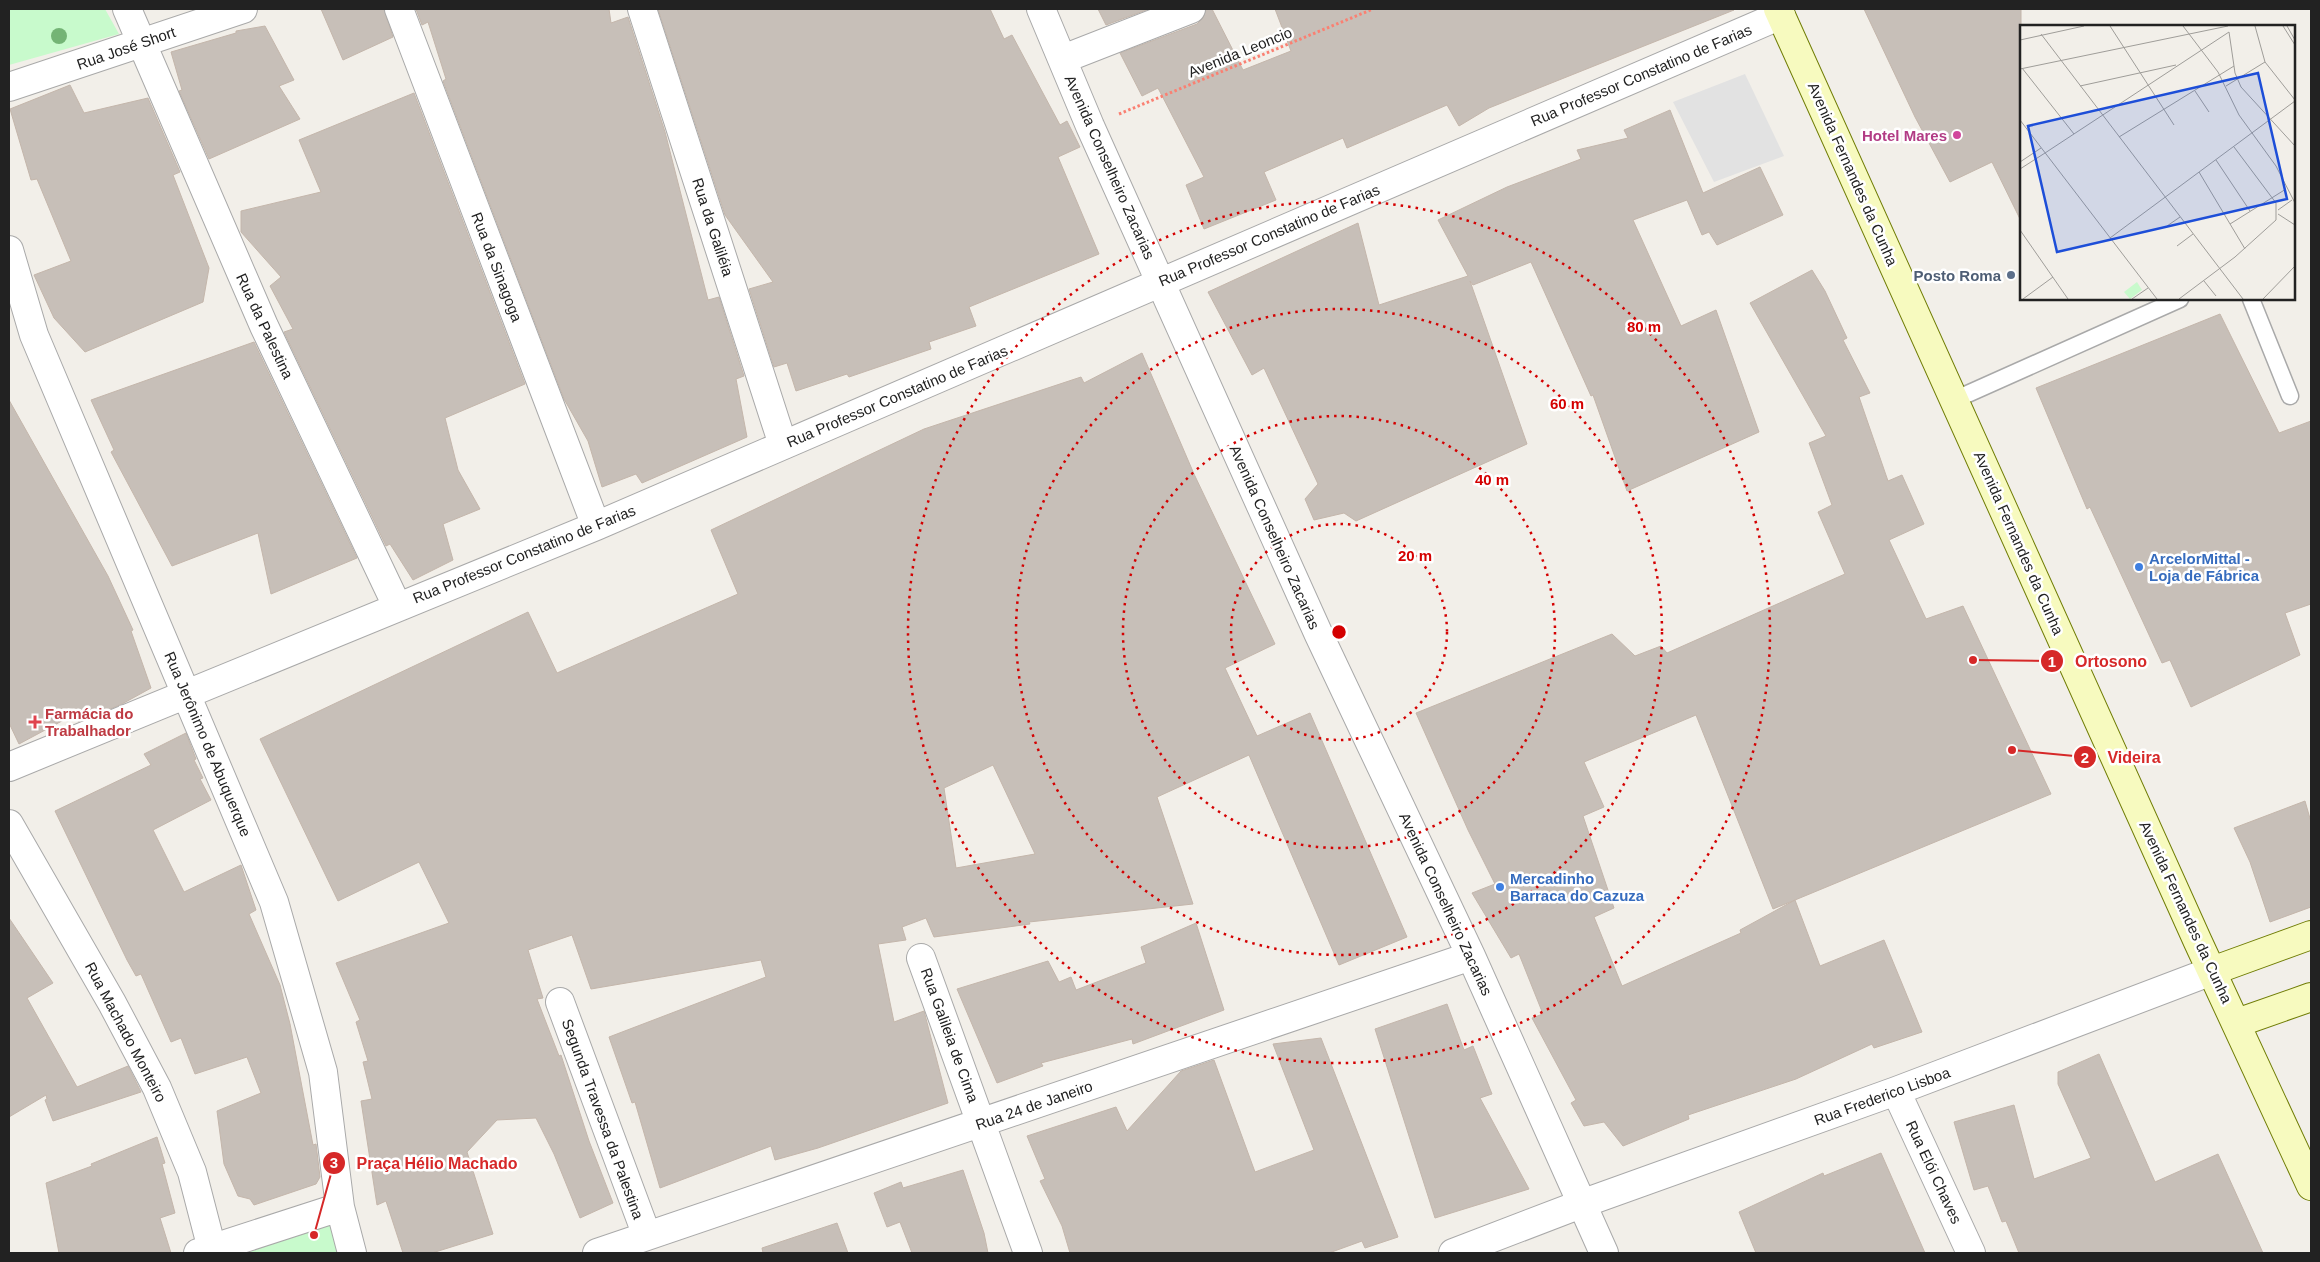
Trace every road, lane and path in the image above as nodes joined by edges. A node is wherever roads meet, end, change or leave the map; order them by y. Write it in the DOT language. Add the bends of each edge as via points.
graph roads {
  1 [pos="127,9"];
  2 [pos="243,9"];
  3 [pos="399,9"];
  4 [pos="642,9"];
  5 [pos="1041,9"];
  6 [pos="1190,9"];
  7 [pos="1373,9"];
  8 [pos="1780,12"];
  9 [pos="140,43"];
  10 [pos="1062,59"];
  11 [pos="9,87"];
  12 [pos="1115,116"];
  13 [pos="9,250"];
  14 [pos="1160,281"];
  15 [pos="2178,300"];
  16 [pos="2251,300"];
  17 [pos="2290,396"];
  18 [pos="1954,400"];
  19 [pos="783,445"];
  20 [pos="596,526"];
  21 [pos="397,606"];
  22 [pos="186,692"];
  23 [pos="9,767"];
  24 [pos="9,824"];
  25 [pos="2311,935"];
  26 [pos="1471,956"];
  27 [pos="921,958"];
  28 [pos="2212,971"];
  29 [pos="2311,996"];
  30 [pos="560,1002"];
  31 [pos="2237,1023"];
  32 [pos="1896,1092"];
  33 [pos="982,1123"];
  34 [pos="2311,1186"];
  35 [pos="1581,1204"];
  36 [pos="340,1207"];
  37 [pos="647,1236"];
  38 [pos="208,1252"];
  39 [pos="352,1253"];
  40 [pos="597,1253"];
  41 [pos="1028,1253"];
  42 [pos="1452,1253"];
  43 [pos="1604,1253"];
  44 [pos="1971,1253"];
  1 -- 9 [label="street, Rua da Palestina"];
  2 -- 9 [label="street, Rua José Short"];
  3 -- 20 [label="street, Rua da Sinagoga"];
  4 -- 19 [label="street, Rua da Galiléia"];
  5 -- 10 [label="street, Avenida Conselheiro Zacarias"];
  6 -- 10 [label="street"];
  7 -- 12 [label="path, Avenida Leoncio"];
  8 -- 14 [label="street, Rua Professor Constatino de Farias"];
  8 -- 18 [label="main road, Avenida Fernandes da Cunha"];
  9 -- 11 [label="street, Rua José Short"];
  9 -- 21 [label="street, Rua da Palestina" via="264,326"];
  10 -- 14 [label="street, Avenida Conselheiro Zacarias"];
  13 -- 22 [label="street, Rua Jerônimo de Abuquerque" via="34,335"];
  14 -- 19 [label="street, Rua Professor Constatino de Farias"];
  14 -- 26 [label="street, Avenida Conselheiro Zacarias" via="1319,635"];
  15 -- 18 [label="lane"];
  16 -- 17 [label="lane"];
  18 -- 28 [label="main road, Avenida Fernandes da Cunha"];
  19 -- 20 [label="street, Rua Professor Constatino de Farias"];
  20 -- 21 [label="street, Rua Professor Constatino de Farias"];
  21 -- 22 [label="street, Rua Professor Constatino de Farias"];
  22 -- 23 [label="street, Rua Professor Constatino de Farias"];
  22 -- 36 [label="street, Rua Jerônimo de Abuquerque" via="274,902 291,956 323,1072"];
  24 -- 38 [label="street, Rua Machado Monteiro" via="157,1088 192,1172"];
  25 -- 28 [label="main road, Rua Frederico Lisboa"];
  26 -- 33 [label="street, Rua 24 de Janeiro"];
  26 -- 35 [label="street, Avenida Conselheiro Zacarias"];
  27 -- 33 [label="street, Rua Galileia de Cima"];
  28 -- 31 [label="main road, Avenida Fernandes da Cunha"];
  28 -- 32 [label="street, Rua Frederico Lisboa"];
  29 -- 31 [label="main road"];
  30 -- 37 [label="street, Segunda Travessa da Palestina"];
  31 -- 34 [label="main road, Avenida Fernandes da Cunha"];
  32 -- 35 [label="street, Rua Frederico Lisboa"];
  32 -- 44 [label="street, Rua Elói Chaves"];
  33 -- 37 [label="street, Rua 24 de Janeiro"];
  33 -- 41 [label="street, Rua Galileia de Cima"];
  35 -- 42 [label="street, Rua Frederico Lisboa"];
  35 -- 43 [label="street, Avenida Conselheiro Zacarias"];
  36 -- 38 [label="street"];
  36 -- 39 [label="street, Rua Jerônimo de Abuquerque"];
  37 -- 40 [label="street, Rua 24 de Janeiro"];
}
